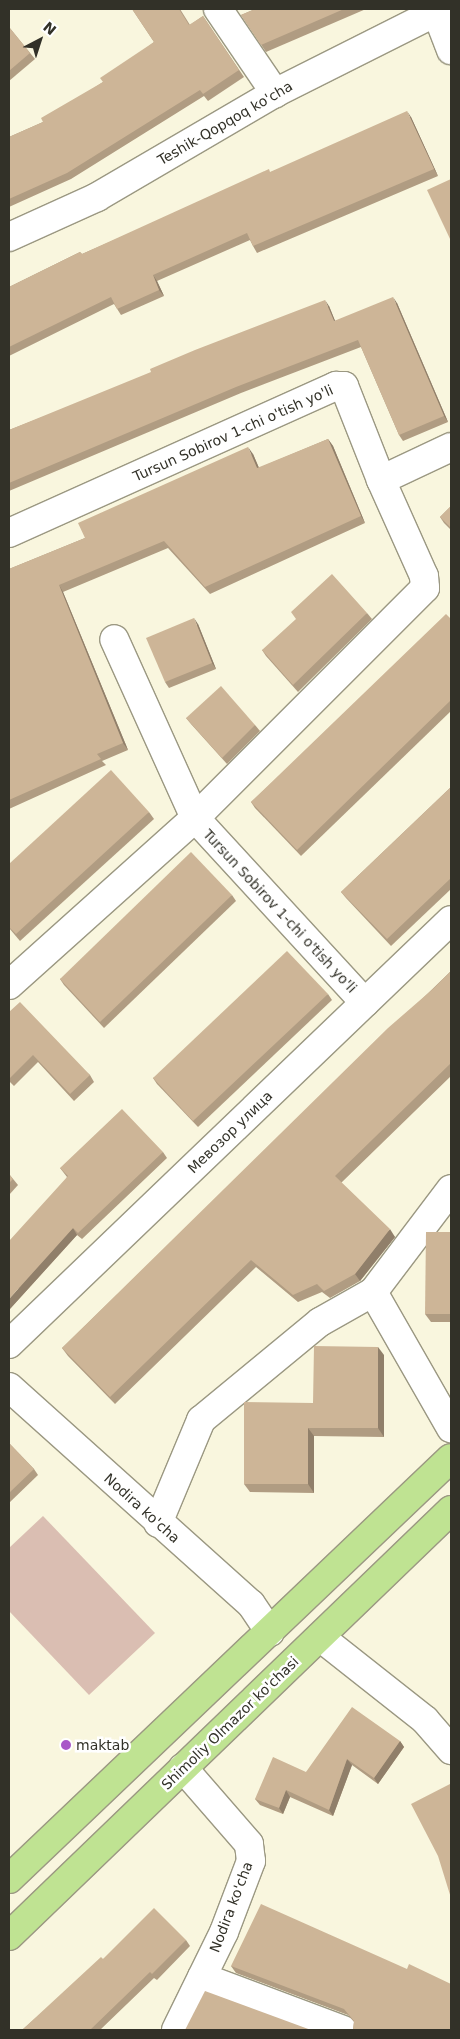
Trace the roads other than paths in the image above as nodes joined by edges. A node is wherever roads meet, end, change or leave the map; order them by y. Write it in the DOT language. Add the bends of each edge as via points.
graph roads {
  1 [pos="218,9"];
  2 [pos="439,10"];
  3 [pos="451,50"];
  4 [pos="275,93"];
  5 [pos="9,237"];
  6 [pos="451,447"];
  7 [pos="381,480"];
  8 [pos="9,532"];
  9 [pos="114,639"];
  10 [pos="195,818"];
  11 [pos="451,920"];
  12 [pos="9,985"];
  13 [pos="365,1003"];
  14 [pos="451,1189"];
  15 [pos="373,1292"];
  16 [pos="9,1344"];
  17 [pos="9,1387"];
  18 [pos="451,1428"];
  19 [pos="451,1458"];
  20 [pos="428,1481"];
  21 [pos="451,1510"];
  22 [pos="158,1523"];
  23 [pos="270,1632"];
  24 [pos="320,1638"];
  25 [pos="451,1750"];
  26 [pos="183,1768"];
  27 [pos="9,1879"];
  28 [pos="9,1936"];
  29 [pos="202,1977"];
  30 [pos="176,2030"];
  31 [pos="343,2030"];
  1 -- 4 [label="street"];
  2 -- 3 [label="street"];
  2 -- 4 [label="street, Teshik-Qopqoq ko'cha"];
  4 -- 5 [label="street, Teshik-Qopqoq ko'cha" via="98,197"];
  6 -- 7 [label="street"];
  7 -- 8 [label="street, Tursun Sobirov 1-chi o'tish yo'li" via="347,389 336,386"];
  7 -- 10 [label="street, Tursun Sobirov 1-chi o'tish yo'li" via="424,576 425,588"];
  9 -- 10 [label="street, Tursun Sobirov 1-chi o'tish yo'li"];
  10 -- 12 [label="street, Tursun Sobirov 1-chi o'tish yo'li"];
  10 -- 13 [label="street, Tursun Sobirov 1-chi o'tish yo'li"];
  11 -- 13 [label="street, Мевозор улица"];
  13 -- 16 [label="street, Мевозор улица"];
  14 -- 15 [label="street"];
  15 -- 18 [label="street"];
  15 -- 22 [label="street" via="320,1322 201,1420"];
  17 -- 22 [label="street, Nodira ko'cha"];
  19 -- 20 [label="main road"];
  20 -- 21 [label="main road"];
  20 -- 23 [label="main road"];
  21 -- 24 [label="main road, Shimoliy Olmazor ko'chasi"];
  22 -- 23 [label="street, Nodira ko'cha" via="251,1604"];
  23 -- 27 [label="main road"];
  24 -- 25 [label="street" via="425,1720"];
  24 -- 26 [label="main road, Shimoliy Olmazor ko'chasi"];
  26 -- 28 [label="main road, Shimoliy Olmazor ko'chasi"];
  26 -- 29 [label="street, Nodira ko'cha" via="249,1844 251,1861 224,1932"];
  29 -- 30 [label="street, Nodira ko'cha"];
  29 -- 31 [label="street"];
}
